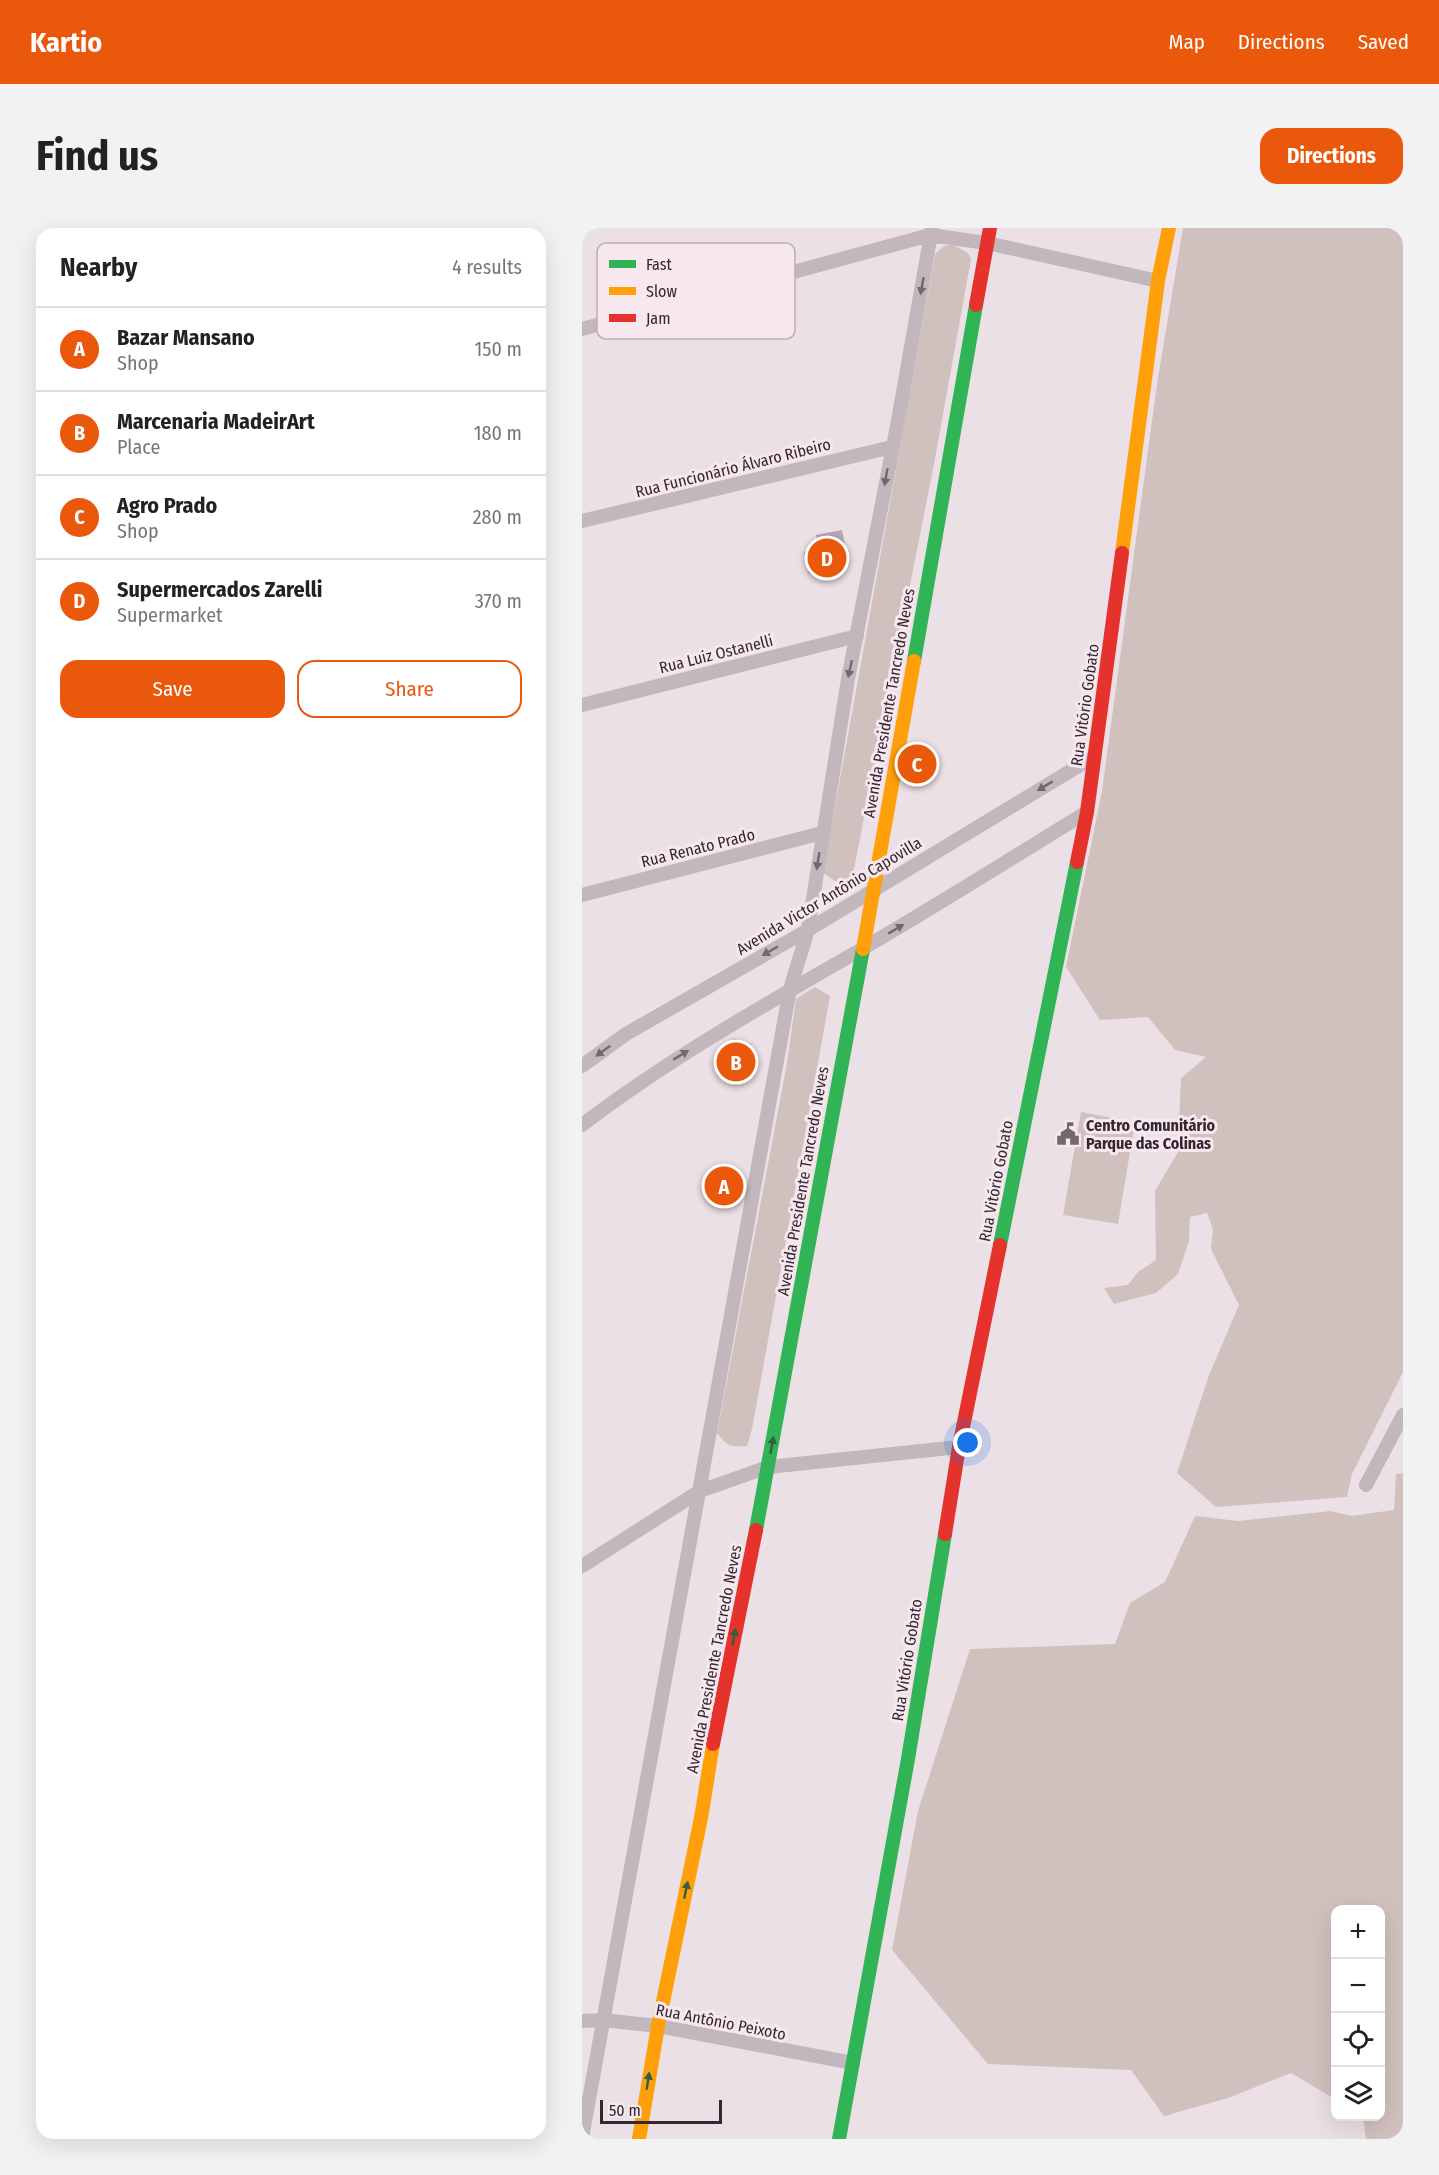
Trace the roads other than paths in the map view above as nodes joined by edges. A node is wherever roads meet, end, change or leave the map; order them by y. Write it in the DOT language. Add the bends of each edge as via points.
graph roads {
  1 [pos="990,228"];
  2 [pos="1168,228"];
  3 [pos="931,231"];
  4 [pos="987,243"];
  5 [pos="795,269"];
  6 [pos="1158,281"];
  7 [pos="597,325"];
  8 [pos="582,329"];
  9 [pos="892,447"];
  10 [pos="582,521"];
  11 [pos="857,636"];
  12 [pos="582,705"];
  13 [pos="1095,756"];
  14 [pos="1087,812"];
  15 [pos="822,832"];
  16 [pos="874,888"];
  17 [pos="582,895"];
  18 [pos="808,930"];
  19 [pos="863,949"];
  20 [pos="790,989"];
  21 [pos="582,1066"];
  22 [pos="582,1125"];
  23 [pos="1403,1415"];
  24 [pos="959,1447"];
  25 [pos="768,1467"];
  26 [pos="1366,1485"];
  27 [pos="700,1491"];
  28 [pos="582,1566"];
  29 [pos="603,2020"];
  30 [pos="582,2021"];
  31 [pos="657,2026"];
  32 [pos="853,2062"];
  33 [pos="582,2138"];
  34 [pos="639,2139"];
  35 [pos="839,2139"];
  1 -- 4 [label="street, Avenida Presidente Tancredo Neves"];
  2 -- 6 [label="street, Rua Vitório Gobato"];
  3 -- 4 [label="street"];
  3 -- 5 [label="street"];
  3 -- 9 [label="street, one-way"];
  4 -- 6 [label="street"];
  4 -- 16 [label="street, Avenida Presidente Tancredo Neves"];
  6 -- 13 [label="street, Rua Vitório Gobato"];
  7 -- 8 [label="street"];
  9 -- 10 [label="street, Rua Funcionário Álvaro Ribeiro"];
  9 -- 11 [label="street, one-way"];
  11 -- 12 [label="street, Rua Luiz Ostanelli"];
  11 -- 15 [label="street, one-way"];
  13 -- 14 [label="street, Rua Vitório Gobato"];
  13 -- 16 [label="street, Avenida Victor Antônio Capovilla, one-way"];
  19 -- 14 [label="street, one-way"];
  14 -- 24 [label="street, Rua Vitório Gobato"];
  15 -- 17 [label="street, Rua Renato Prado"];
  15 -- 18 [label="street, one-way"];
  16 -- 18 [label="street, Avenida Victor Antônio Capovilla"];
  16 -- 19 [label="street, Avenida Presidente Tancredo Neves"];
  18 -- 20 [label="street"];
  18 -- 21 [label="street, Avenida Victor Antônio Capovilla, one-way" via="626,1034"];
  19 -- 20 [label="street"];
  25 -- 19 [label="street, Avenida Presidente Tancredo Neves, one-way"];
  22 -- 20 [label="street, one-way" via="668,1063"];
  20 -- 27 [label="street"];
  23 -- 26 [label="street"];
  24 -- 25 [label="street"];
  24 -- 32 [label="street, Rua Vitório Gobato"];
  25 -- 27 [label="street"];
  31 -- 25 [label="street, Avenida Presidente Tancredo Neves, one-way"];
  27 -- 28 [label="street"];
  27 -- 29 [label="street"];
  29 -- 30 [label="street, Rua Antônio Peixoto"];
  29 -- 31 [label="street, Rua Antônio Peixoto"];
  29 -- 33 [label="street"];
  31 -- 32 [label="street, Rua Antônio Peixoto"];
  34 -- 31 [label="street, Avenida Presidente Tancredo Neves, one-way"];
  32 -- 35 [label="street, Rua Vitório Gobato"];
}
